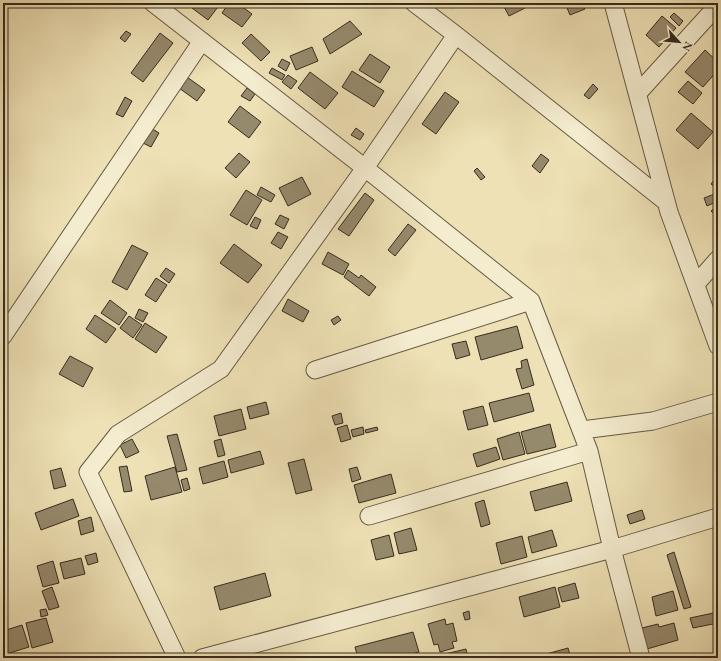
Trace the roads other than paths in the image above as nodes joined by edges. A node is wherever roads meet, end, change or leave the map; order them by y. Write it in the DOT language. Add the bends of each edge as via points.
graph roads {
  1 [pos="153,3"];
  2 [pos="414,3"];
  3 [pos="613,3"];
  4 [pos="718,5"];
  5 [pos="456,35"];
  6 [pos="202,41"];
  7 [pos="638,93"];
  8 [pos="365,168"];
  9 [pos="665,201"];
  10 [pos="718,259"];
  11 [pos="696,284"];
  12 [pos="530,301"];
  13 [pos="3,336"];
  14 [pos="718,346"];
  15 [pos="315,370"];
  16 [pos="718,402"];
  17 [pos="582,430"];
  18 [pos="589,451"];
  19 [pos="369,516"];
  20 [pos="718,517"];
  21 [pos="612,549"];
  22 [pos="177,658"];
  23 [pos="202,658"];
  24 [pos="641,658"];
  1 -- 6 [label="street"];
  2 -- 5 [label="street"];
  3 -- 7 [label="street"];
  4 -- 7 [label="street"];
  5 -- 8 [label="street"];
  5 -- 9 [label="street"];
  6 -- 8 [label="street"];
  6 -- 13 [label="street"];
  7 -- 9 [label="street"];
  8 -- 12 [label="street"];
  8 -- 22 [label="street" via="221,369 118,434 88,472"];
  9 -- 11 [label="street"];
  10 -- 11 [label="street"];
  11 -- 14 [label="street"];
  12 -- 15 [label="street"];
  12 -- 17 [label="street"];
  16 -- 17 [label="street" via="653,421"];
  17 -- 18 [label="street"];
  18 -- 19 [label="street"];
  18 -- 21 [label="street"];
  20 -- 21 [label="street"];
  21 -- 23 [label="street"];
  21 -- 24 [label="street"];
}
